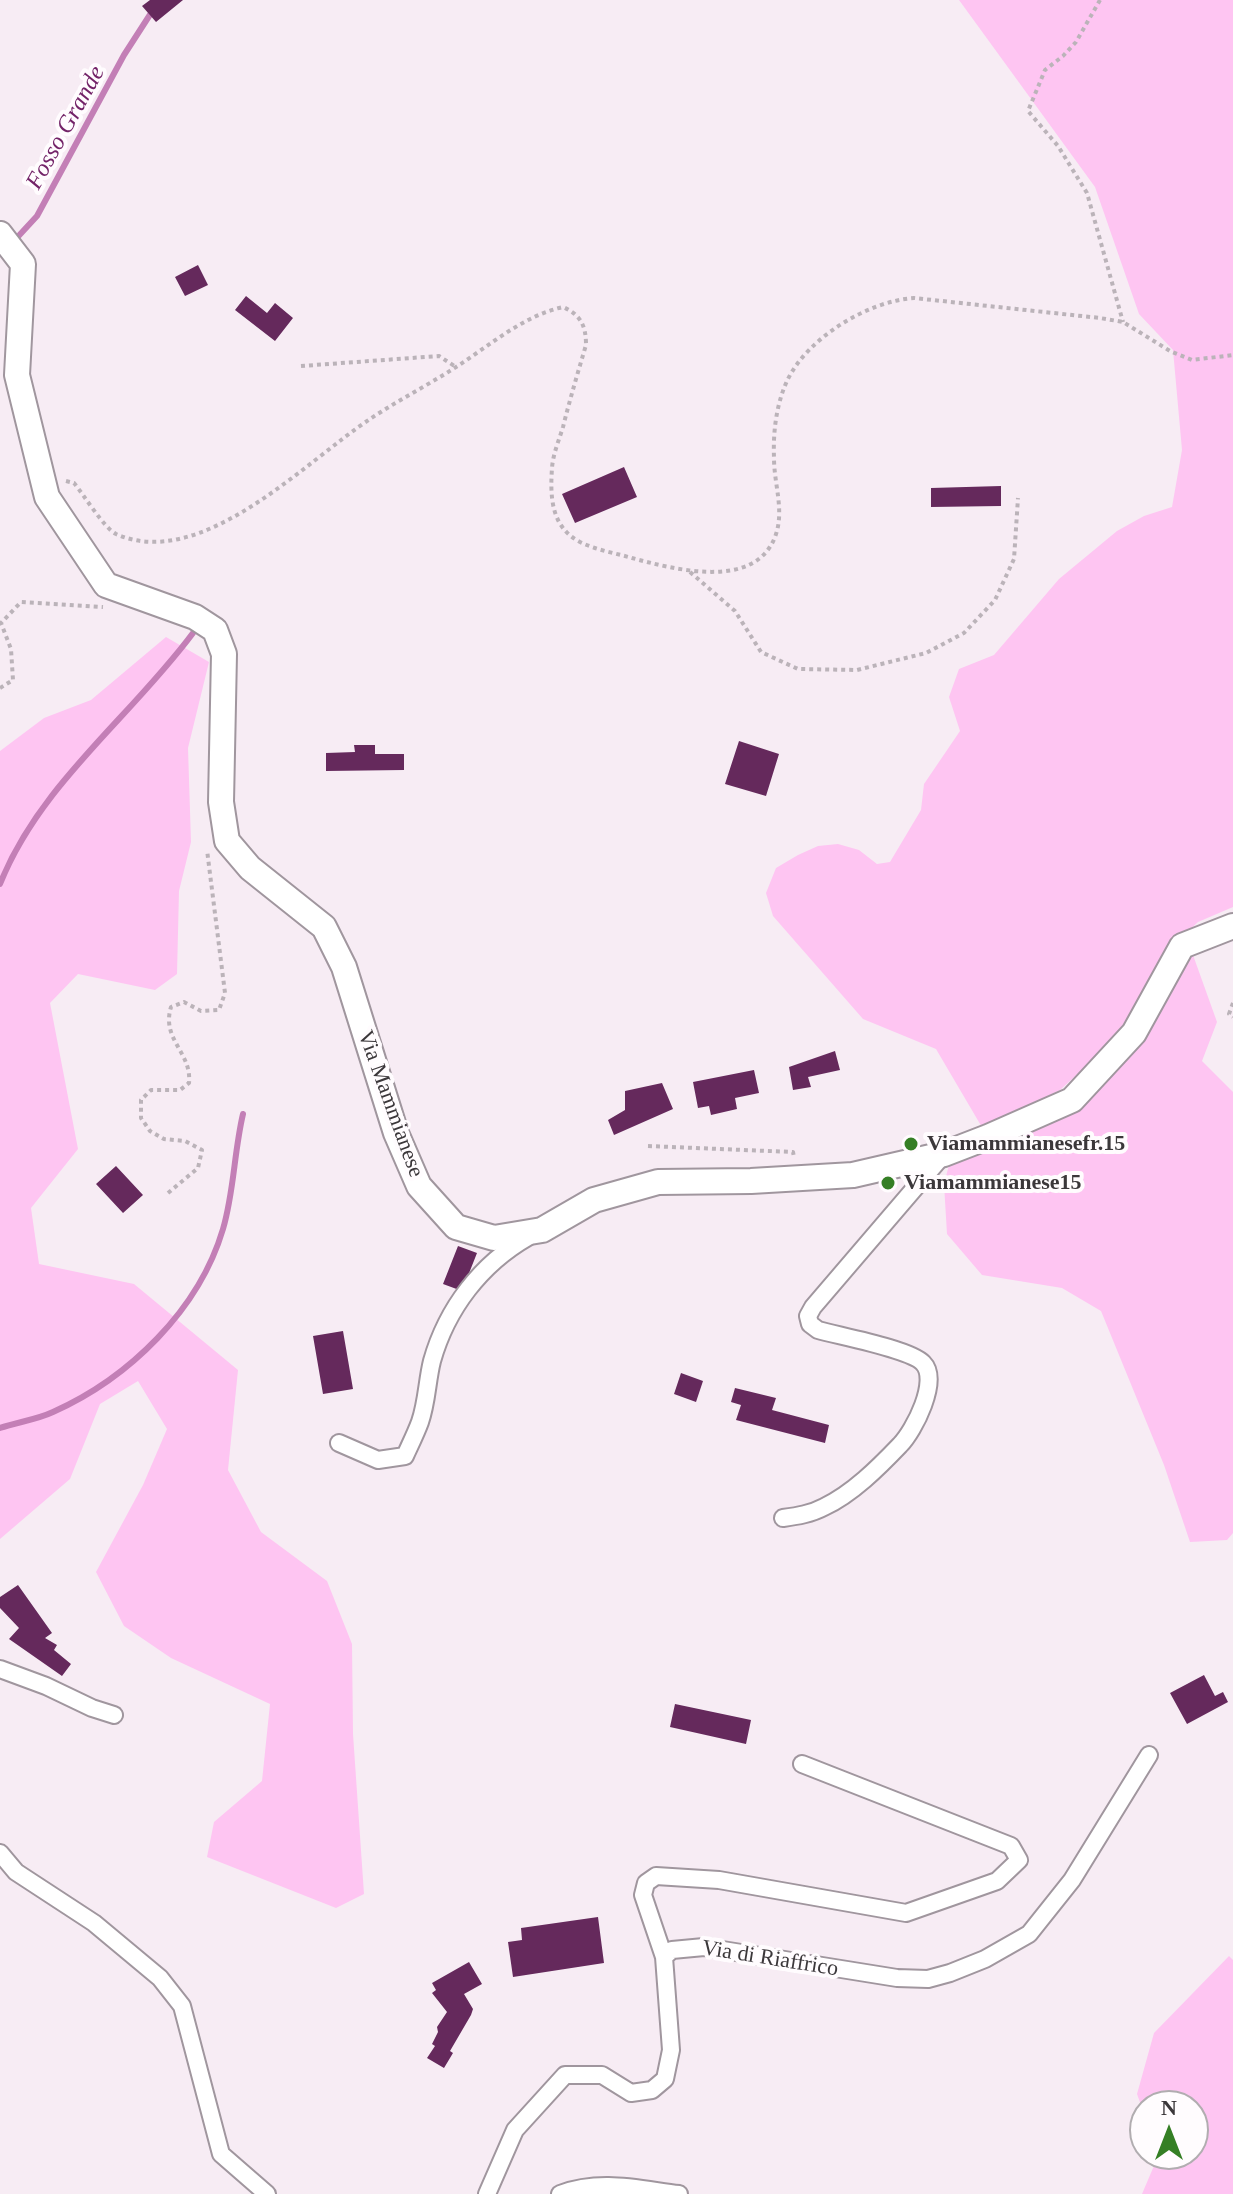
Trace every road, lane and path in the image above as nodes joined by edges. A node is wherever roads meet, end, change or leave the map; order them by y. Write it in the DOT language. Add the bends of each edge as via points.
graph roads {
  1 [pos="1100,0"];
  2 [pos="0,234"];
  3 [pos="1123,322"];
  4 [pos="1233,355"];
  5 [pos="301,366"];
  6 [pos="456,367"];
  7 [pos="40,474"];
  8 [pos="1018,498"];
  9 [pos="690,572"];
  10 [pos="138,597"];
  11 [pos="0,688"];
  12 [pos="205,838"];
  13 [pos="1233,926"];
  14 [pos="1233,1003"];
  15 [pos="1233,1017"];
  16 [pos="648,1146"];
  17 [pos="944,1154"];
  18 [pos="800,1178"];
  19 [pos="168,1193"];
  20 [pos="542,1230"];
  21 [pos="339,1443"];
  22 [pos="783,1518"];
  23 [pos="0,1669"];
  24 [pos="114,1715"];
  25 [pos="1149,1755"];
  26 [pos="802,1764"];
  27 [pos="0,1853"];
  28 [pos="664,1957"];
  29 [pos="267,2194"];
  30 [pos="487,2194"];
  31 [pos="560,2194"];
  32 [pos="679,2194"];
  1 -- 3 [label="path" via="1076,42 1045,70 1028,111 1087,193"];
  2 -- 7 [label="main road, Via Mammianese" via="23,264 17,375"];
  3 -- 4 [label="path" via="1192,360"];
  3 -- 9 [label="path" via="914,298 865,309 839,325 787,379 775,424 779,519 769,549 735,570"];
  5 -- 6 [label="path" via="439,356"];
  6 -- 7 [label="path" via="371,418 237,515 170,541 138,541 113,533 74,483"];
  6 -- 9 [label="path" via="548,311 563,307 581,319 586,345 552,463 552,508 562,529 579,541"];
  7 -- 10 [label="main road, Via Mammianese" via="47,497 106,585"];
  8 -- 9 [label="path" via="1014,559 995,600 964,633 926,653 857,670 798,669 761,652 735,611"];
  10 -- 11 [label="path" via="98,609 21,602 1,623 11,649 13,680"];
  10 -- 20 [label="main road, Via Mammianese" via="195,617 215,630 224,654 221,802 227,841 250,868 324,927 344,967 396,1133 419,1186 456,1227 494,1238"];
  12 -- 19 [label="path" via="225,993 219,1010 201,1011 184,1002 171,1007 169,1028 190,1071 189,1083 180,1090 151,1090 141,1100 141,1118 150,1131 202,1150 198,1168"];
  13 -- 17 [label="main road, Via Mammianese" via="1182,946 1134,1033 1072,1100"];
  14 -- 15 [label="path"];
  16 -- 18 [label="path" via="793,1152"];
  17 -- 18 [label="main road, Via Mammianese" via="853,1175"];
  17 -- 22 [label="street" via="808,1316 818,1330 909,1354 924,1363 929,1390 902,1443 857,1484 825,1507"];
  18 -- 20 [label="main road, Via Mammianese" via="658,1182 594,1200"];
  20 -- 21 [label="street" via="502,1252 475,1277 447,1321 432,1360 421,1420 405,1456 378,1460"];
  23 -- 24 [label="street"];
  25 -- 28 [label="street, Via di Riaffrico" via="1041,1922 985,1959 928,1979 704,1947 672,1950"];
  26 -- 28 [label="street" via="1011,1846 1019,1860 997,1881 906,1913 719,1880 656,1876 646,1883 643,1895"];
  27 -- 29 [label="street" via="16,1872 94,1923 168,1987 182,2006 221,2154"];
  28 -- 30 [label="street" via="671,2050 665,2079 652,2090 631,2093 602,2075 565,2075 515,2130"];
  31 -- 32 [label="street" via="596,2185"];
}
